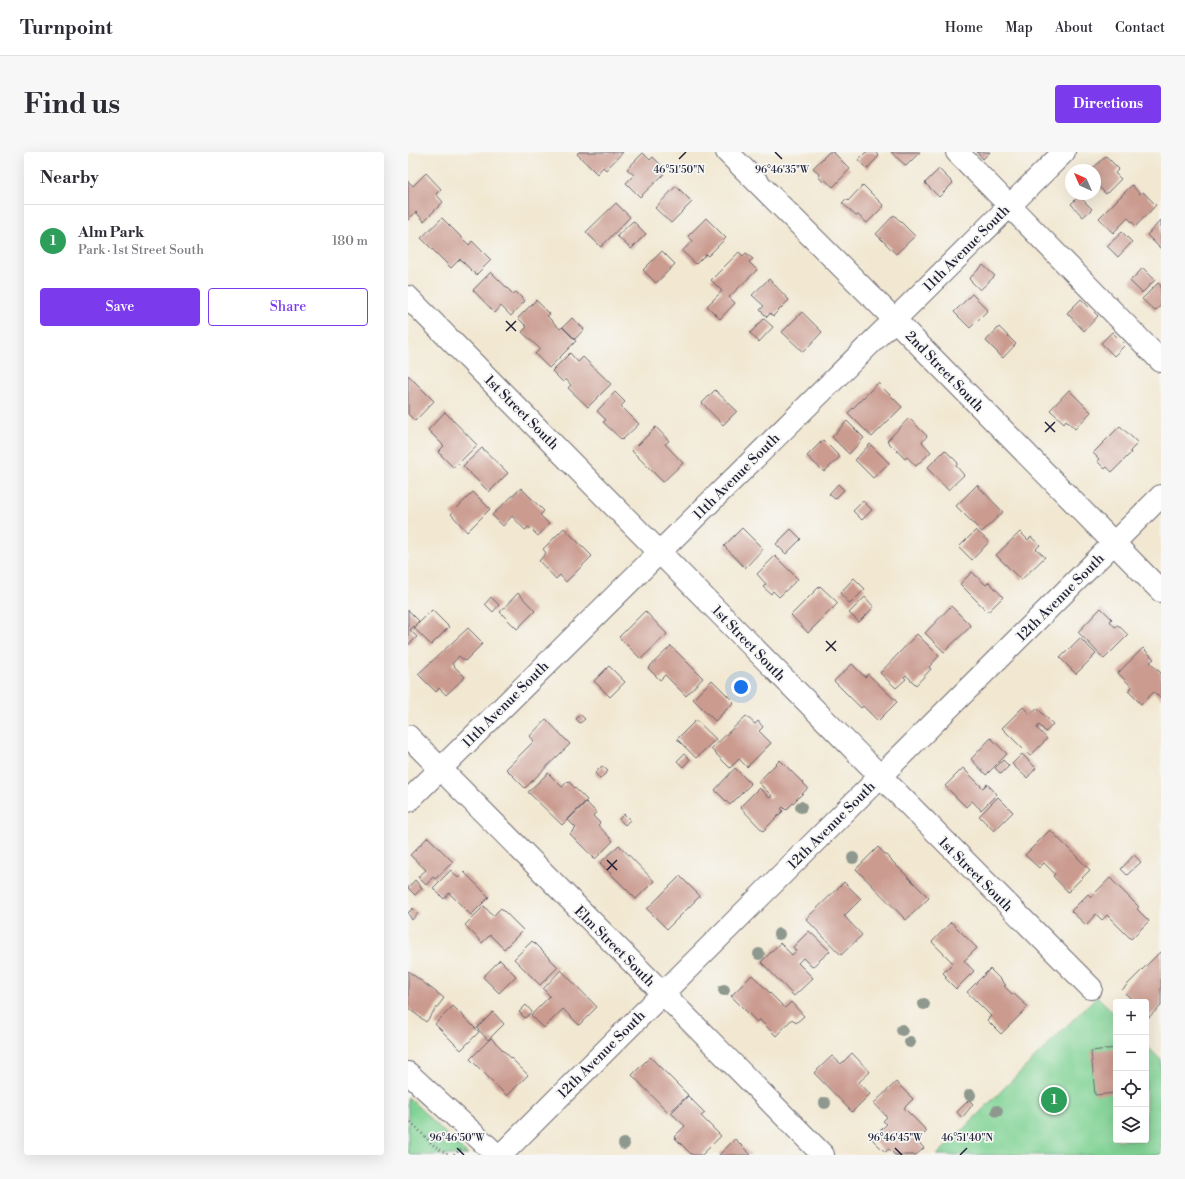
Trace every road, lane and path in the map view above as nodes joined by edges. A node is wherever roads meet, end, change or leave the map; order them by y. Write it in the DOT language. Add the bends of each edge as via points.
graph roads {
  1 [pos="727,152"];
  2 [pos="957,152"];
  3 [pos="1064,152"];
  4 [pos="1010,206"];
  5 [pos="408,298"];
  6 [pos="895,320"];
  7 [pos="1161,361"];
  8 [pos="1161,496"];
  9 [pos="1113,544"];
  10 [pos="660,551"];
  11 [pos="1161,591"];
  12 [pos="408,736"];
  13 [pos="440,769"];
  14 [pos="880,777"];
  15 [pos="408,801"];
  16 [pos="1091,988"];
  17 [pos="662,993"];
  18 [pos="408,1073"];
  19 [pos="408,1119"];
  20 [pos="448,1155"];
  21 [pos="497,1155"];
  22 [pos="501,1155"];
  23 [pos="822,1155"];
  1 -- 6 [label="street, 2nd Street South"];
  2 -- 4 [label="street"];
  3 -- 4 [label="street, 11th Avenue South"];
  4 -- 6 [label="street, 11th Avenue South"];
  4 -- 7 [label="street"];
  5 -- 10 [label="street, 1st Street South"];
  6 -- 9 [label="street, 2nd Street South"];
  6 -- 10 [label="street, 11th Avenue South"];
  8 -- 9 [label="street, 12th Avenue South"];
  9 -- 11 [label="street, 2nd Street South"];
  9 -- 14 [label="street, 12th Avenue South"];
  10 -- 13 [label="street, 11th Avenue South"];
  10 -- 14 [label="street, 1st Street South"];
  12 -- 13 [label="street, Elm Street South"];
  13 -- 15 [label="street, 11th Avenue South"];
  13 -- 17 [label="street, Elm Street South"];
  14 -- 16 [label="street, 1st Street South"];
  14 -- 17 [label="street, 12th Avenue South"];
  17 -- 22 [label="street, 12th Avenue South"];
  17 -- 23 [label="street, Elm Street South"];
  18 -- 21 [label="street"];
  19 -- 20 [label="path" via="434,1146"];
}
